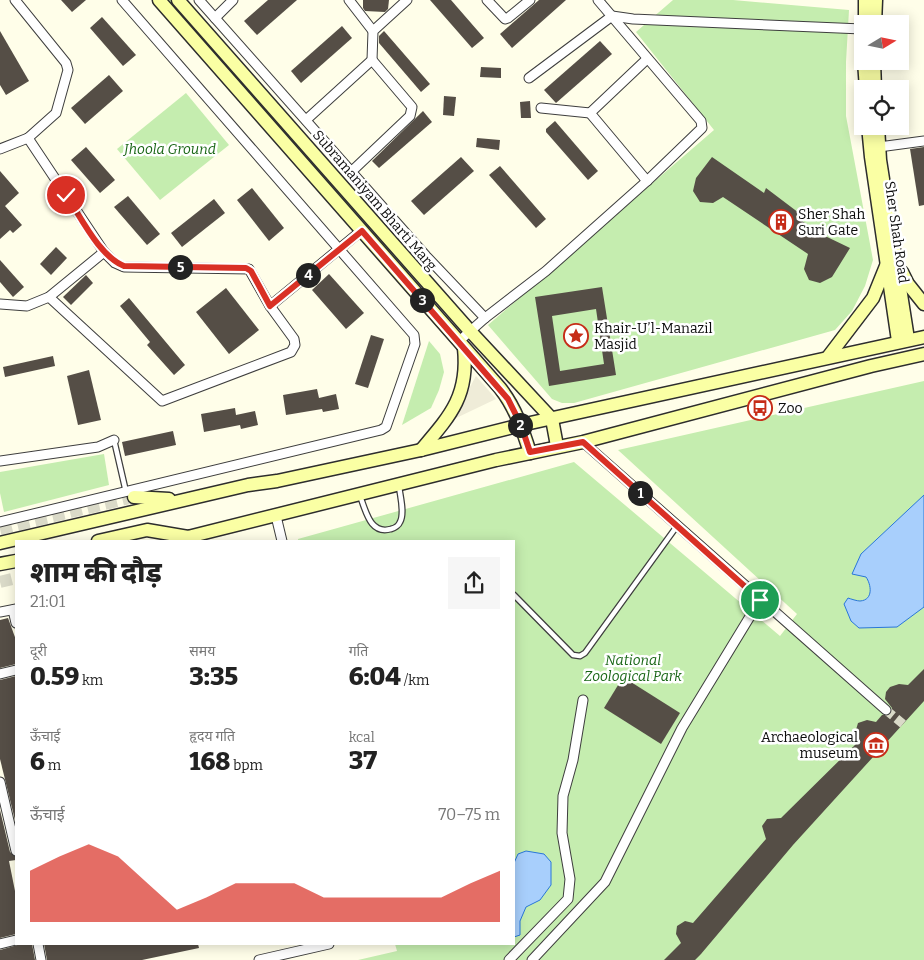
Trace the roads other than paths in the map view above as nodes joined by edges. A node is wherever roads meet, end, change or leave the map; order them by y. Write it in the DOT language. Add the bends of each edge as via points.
graph roads {
  1 [pos="15,0"];
  2 [pos="122,0"];
  3 [pos="159,0"];
  4 [pos="178,0"];
  5 [pos="199,0"];
  6 [pos="233,0"];
  7 [pos="349,0"];
  8 [pos="407,0"];
  9 [pos="487,0"];
  10 [pos="530,0"];
  11 [pos="598,0"];
  12 [pos="875,0"];
  13 [pos="869,15"];
  14 [pos="875,15"];
  15 [pos="612,16"];
  16 [pos="215,18"];
  17 [pos="854,29"];
  18 [pos="373,31"];
  19 [pos="647,59"];
  20 [pos="372,60"];
  21 [pos="529,78"];
  22 [pos="541,108"];
  23 [pos="590,113"];
  24 [pos="306,120"];
  25 [pos="869,135"];
  26 [pos="878,135"];
  27 [pos="28,138"];
  28 [pos="924,141"];
  29 [pos="879,147"];
  30 [pos="0,149"];
  31 [pos="351,172"];
  32 [pos="647,181"];
  33 [pos="362,231"];
  34 [pos="339,250"];
  35 [pos="895,250"];
  36 [pos="104,252"];
  37 [pos="887,264"];
  38 [pos="49,297"];
  39 [pos="0,304"];
  40 [pos="924,304"];
  41 [pos="270,306"];
  42 [pos="485,318"];
  43 [pos="900,319"];
  44 [pos="470,330"];
  45 [pos="924,337"];
  46 [pos="903,340"];
  47 [pos="461,345"];
  48 [pos="924,354"];
  49 [pos="828,357"];
  50 [pos="552,419"];
  51 [pos="521,425"];
  52 [pos="114,440"];
  53 [pos="583,442"];
  54 [pos="557,446"];
  55 [pos="421,450"];
  56 [pos="530,452"];
  57 [pos="0,461"];
  58 [pos="399,485"];
  59 [pos="130,494"];
  60 [pos="360,495"];
  61 [pos="183,500"];
  62 [pos="276,516"];
  63 [pos="1,519"];
  64 [pos="677,526"];
  65 [pos="188,537"];
  66 [pos="102,540"];
  67 [pos="174,540"];
  68 [pos="282,540"];
  69 [pos="0,543"];
  70 [pos="15,560"];
  71 [pos="0,564"];
  72 [pos="515,596"];
  73 [pos="760,600"];
  74 [pos="15,610"];
  75 [pos="0,612"];
  76 [pos="15,670"];
  77 [pos="0,674"];
  78 [pos="582,700"];
  79 [pos="886,710"];
  80 [pos="0,782"];
  81 [pos="15,847"];
  82 [pos="15,940"];
  83 [pos="0,944"];
  84 [pos="38,945"];
  85 [pos="325,945"];
  86 [pos="41,960"];
  87 [pos="259,960"];
  88 [pos="508,960"];
  89 [pos="532,960"];
  1 -- 27 [label="street" via="66,63 68,70 56,113"];
  2 -- 34 [label="street"];
  3 -- 33 [label="main road"];
  4 -- 44 [label="main road, Subramaniyam Bharti Marg"];
  5 -- 16 [label="street"];
  6 -- 16 [label="street"];
  7 -- 18 [label="street"];
  8 -- 18 [label="street"];
  9 -- 10 [label="street" via="505,18"];
  11 -- 15 [label="street"];
  12 -- 13 [label="main road"];
  12 -- 14 [label="main road"];
  15 -- 17 [label="street"];
  15 -- 19 [label="street"];
  15 -- 21 [label="street"];
  16 -- 24 [label="street"];
  18 -- 20 [label="street"];
  19 -- 23 [label="street"];
  19 -- 32 [label="street" via="702,124 701,131"];
  20 -- 24 [label="street"];
  20 -- 31 [label="street" via="412,111"];
  22 -- 23 [label="street"];
  23 -- 32 [label="street"];
  24 -- 31 [label="street"];
  25 -- 37 [label="main road, Sher Shah Road"];
  26 -- 29 [label="main road, Sher Shah Road"];
  27 -- 30 [label="street"];
  27 -- 36 [label="street"];
  28 -- 29 [label="street"];
  29 -- 35 [label="main road, Sher Shah Road"];
  31 -- 42 [label="street"];
  32 -- 42 [label="street" via="546,271"];
  33 -- 34 [label="street"];
  33 -- 47 [label="main road"];
  34 -- 41 [label="street"];
  34 -- 59 [label="street" via="414,335 384,429"];
  35 -- 40 [label="main road" via="908,284"];
  35 -- 43 [label="main road, Sher Shah Road"];
  36 -- 38 [label="street"];
  36 -- 41 [label="street" via="114,263 124,266 249,269"];
  37 -- 43 [label="main road, Sher Shah Road"];
  37 -- 49 [label="main road" via="873,298"];
  38 -- 39 [label="street" via="27,306"];
  38 -- 41 [label="street" via="162,401 291,352 294,340"];
  42 -- 44 [label="street"];
  43 -- 46 [label="main road, Sher Shah Road"];
  44 -- 47 [label="street"];
  44 -- 50 [label="main road, Subramaniyam Bharti Marg"];
  45 -- 46 [label="main road"];
  46 -- 49 [label="main road"];
  47 -- 51 [label="main road" via="508,399"];
  47 -- 55 [label="main road" via="466,367 457,402 449,418"];
  48 -- 53 [label="main road"];
  49 -- 50 [label="main road"];
  50 -- 51 [label="main road"];
  50 -- 54 [label="main road"];
  51 -- 55 [label="main road"];
  51 -- 56 [label="main road"];
  52 -- 57 [label="street" via="98,447"];
  52 -- 59 [label="lane"];
  53 -- 54 [label="main road"];
  53 -- 64 [label="street"];
  54 -- 56 [label="main road"];
  55 -- 61 [label="main road"];
  56 -- 58 [label="main road"];
  58 -- 60 [label="main road"];
  58 -- 60 [label="lane" via="401,520 392,529 382,530 374,526"];
  59 -- 61 [label="main road"];
  59 -- 63 [label="street"];
  60 -- 62 [label="main road"];
  61 -- 69 [label="main road"];
  62 -- 65 [label="main road"];
  62 -- 68 [label="street"];
  64 -- 72 [label="lane" via="580,656 573,655"];
  64 -- 73 [label="street"];
  65 -- 66 [label="main road" via="147,530"];
  65 -- 67 [label="main road"];
  70 -- 71 [label="main road"];
  73 -- 79 [label="street"];
  73 -- 89 [label="street" via="682,728 604,882"];
  74 -- 75 [label="street"];
  76 -- 77 [label="street"];
  78 -- 88 [label="street" via="573,760 563,796 562,833 570,879 568,899"];
  80 -- 81 [label="street"];
  82 -- 83 [label="street"];
  84 -- 86 [label="street"];
  85 -- 87 [label="street"];
}
